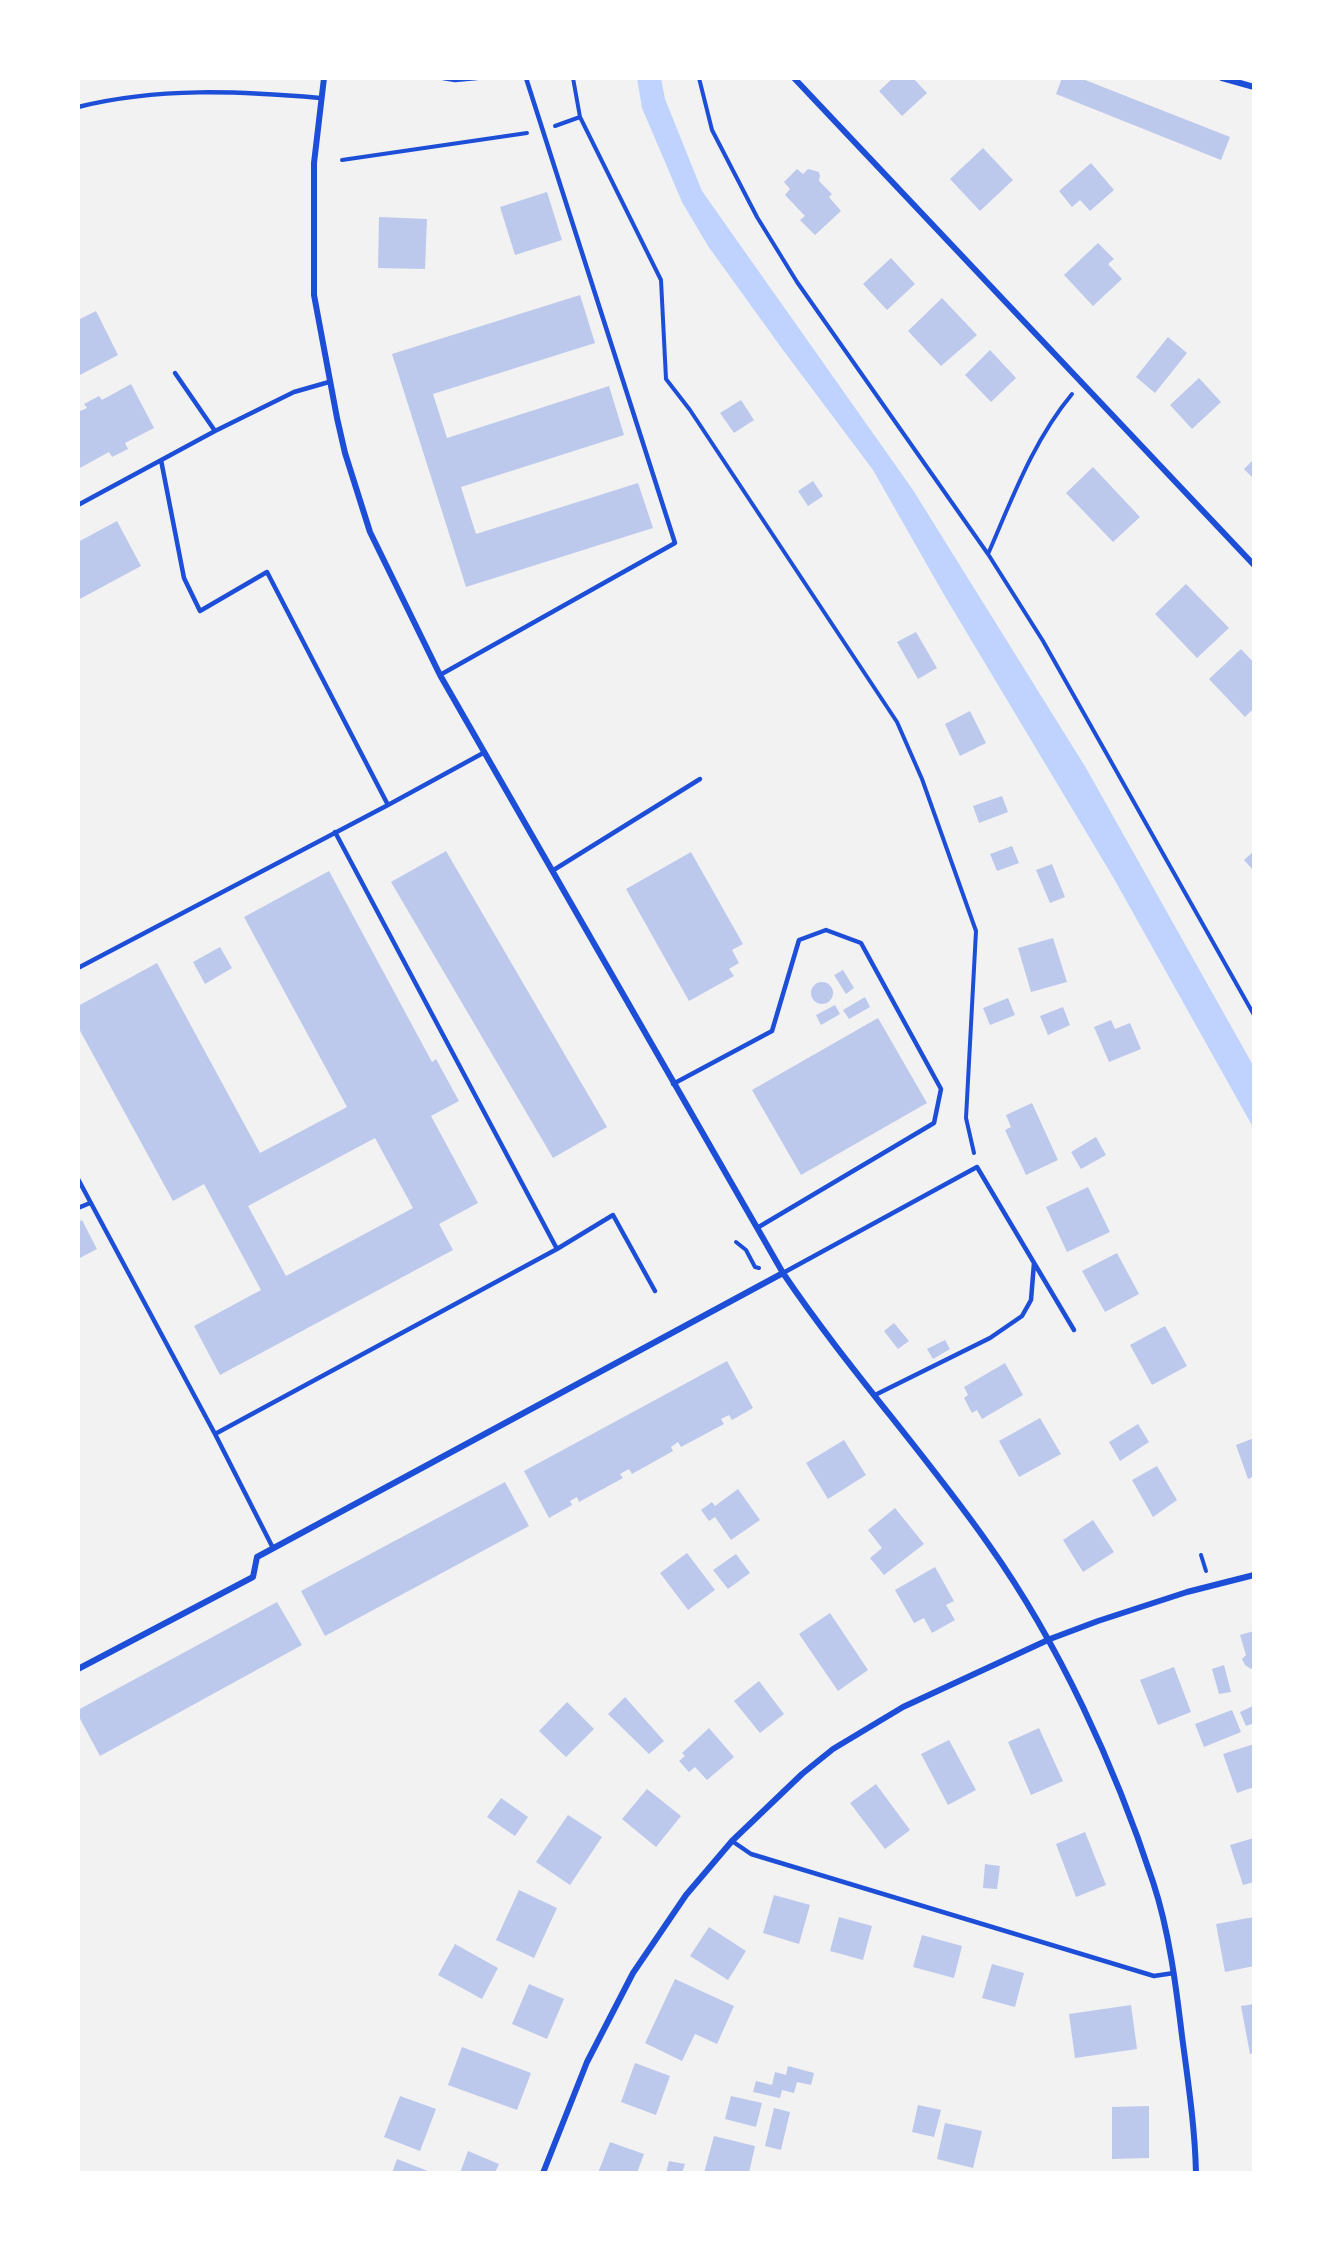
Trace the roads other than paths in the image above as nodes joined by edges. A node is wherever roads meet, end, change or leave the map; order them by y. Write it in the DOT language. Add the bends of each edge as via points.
graph roads {
  1 [pos="324,78"];
  2 [pos="443,78"];
  3 [pos="477,78"];
  4 [pos="526,78"];
  5 [pos="794,78"];
  6 [pos="1222,78"];
  7 [pos="1231,80"];
  8 [pos="1254,87"];
  9 [pos="320,98"];
  10 [pos="78,107"];
  11 [pos="175,373"];
  12 [pos="329,382"];
  13 [pos="215,431"];
  14 [pos="161,460"];
  15 [pos="78,505"];
  16 [pos="1254,565"];
  17 [pos="440,675"];
  18 [pos="485,752"];
  19 [pos="700,779"];
  20 [pos="388,805"];
  21 [pos="335,832"];
  22 [pos="552,871"];
  23 [pos="78,968"];
  24 [pos="673,1084"];
  25 [pos="78,1179"];
  26 [pos="90,1203"];
  27 [pos="78,1208"];
  28 [pos="756,1228"];
  29 [pos="557,1249"];
  30 [pos="1034,1263"];
  31 [pos="783,1274"];
  32 [pos="655,1291"];
  33 [pos="1074,1330"];
  34 [pos="876,1395"];
  35 [pos="215,1434"];
  36 [pos="273,1548"];
  37 [pos="1254,1575"];
  38 [pos="1050,1639"];
  39 [pos="78,1669"];
  40 [pos="732,1841"];
  41 [pos="1174,1973"];
  42 [pos="543,2173"];
  43 [pos="1196,2173"];
  1 -- 9 [label="street"];
  2 -- 3 [label="lane"];
  4 -- 17 [label="lane" via="675,543"];
  5 -- 16 [label="street"];
  6 -- 7 [label="street"];
  7 -- 8 [label="street"];
  9 -- 10 [label="lane" via="177,91"];
  9 -- 12 [label="street" via="312,193 314,295"];
  11 -- 13 [label="lane"];
  12 -- 13 [label="lane" via="294,392"];
  12 -- 17 [label="street" via="345,453 370,532"];
  13 -- 14 [label="lane"];
  14 -- 15 [label="lane"];
  14 -- 20 [label="lane" via="184,578 200,611 267,572"];
  17 -- 18 [label="street"];
  18 -- 20 [label="lane"];
  18 -- 22 [label="street"];
  19 -- 22 [label="lane"];
  20 -- 21 [label="lane"];
  21 -- 23 [label="lane"];
  21 -- 29 [label="lane"];
  22 -- 24 [label="street"];
  24 -- 28 [label="street"];
  24 -- 28 [label="lane" via="772,1030 800,940 826,930 861,943 941,1089 934,1123"];
  25 -- 26 [label="lane"];
  26 -- 27 [label="lane"];
  26 -- 35 [label="lane"];
  28 -- 31 [label="street"];
  29 -- 32 [label="lane" via="613,1215"];
  29 -- 35 [label="lane"];
  30 -- 31 [label="lane" via="977,1167"];
  30 -- 33 [label="lane"];
  30 -- 34 [label="lane" via="1031,1300 1022,1316 990,1338"];
  31 -- 34 [label="street"];
  31 -- 36 [label="street"];
  34 -- 38 [label="street" via="990,1546"];
  35 -- 36 [label="lane"];
  36 -- 39 [label="street" via="257,1557 253,1577"];
  37 -- 38 [label="street" via="1187,1592"];
  38 -- 40 [label="street" via="903,1707 832,1749"];
  38 -- 41 [label="street" via="1112,1772 1154,1884"];
  40 -- 41 [label="lane" via="751,1854 1143,1973"];
  40 -- 42 [label="street" via="686,1894 633,1973 587,2062"];
  41 -- 43 [label="street"];
}
